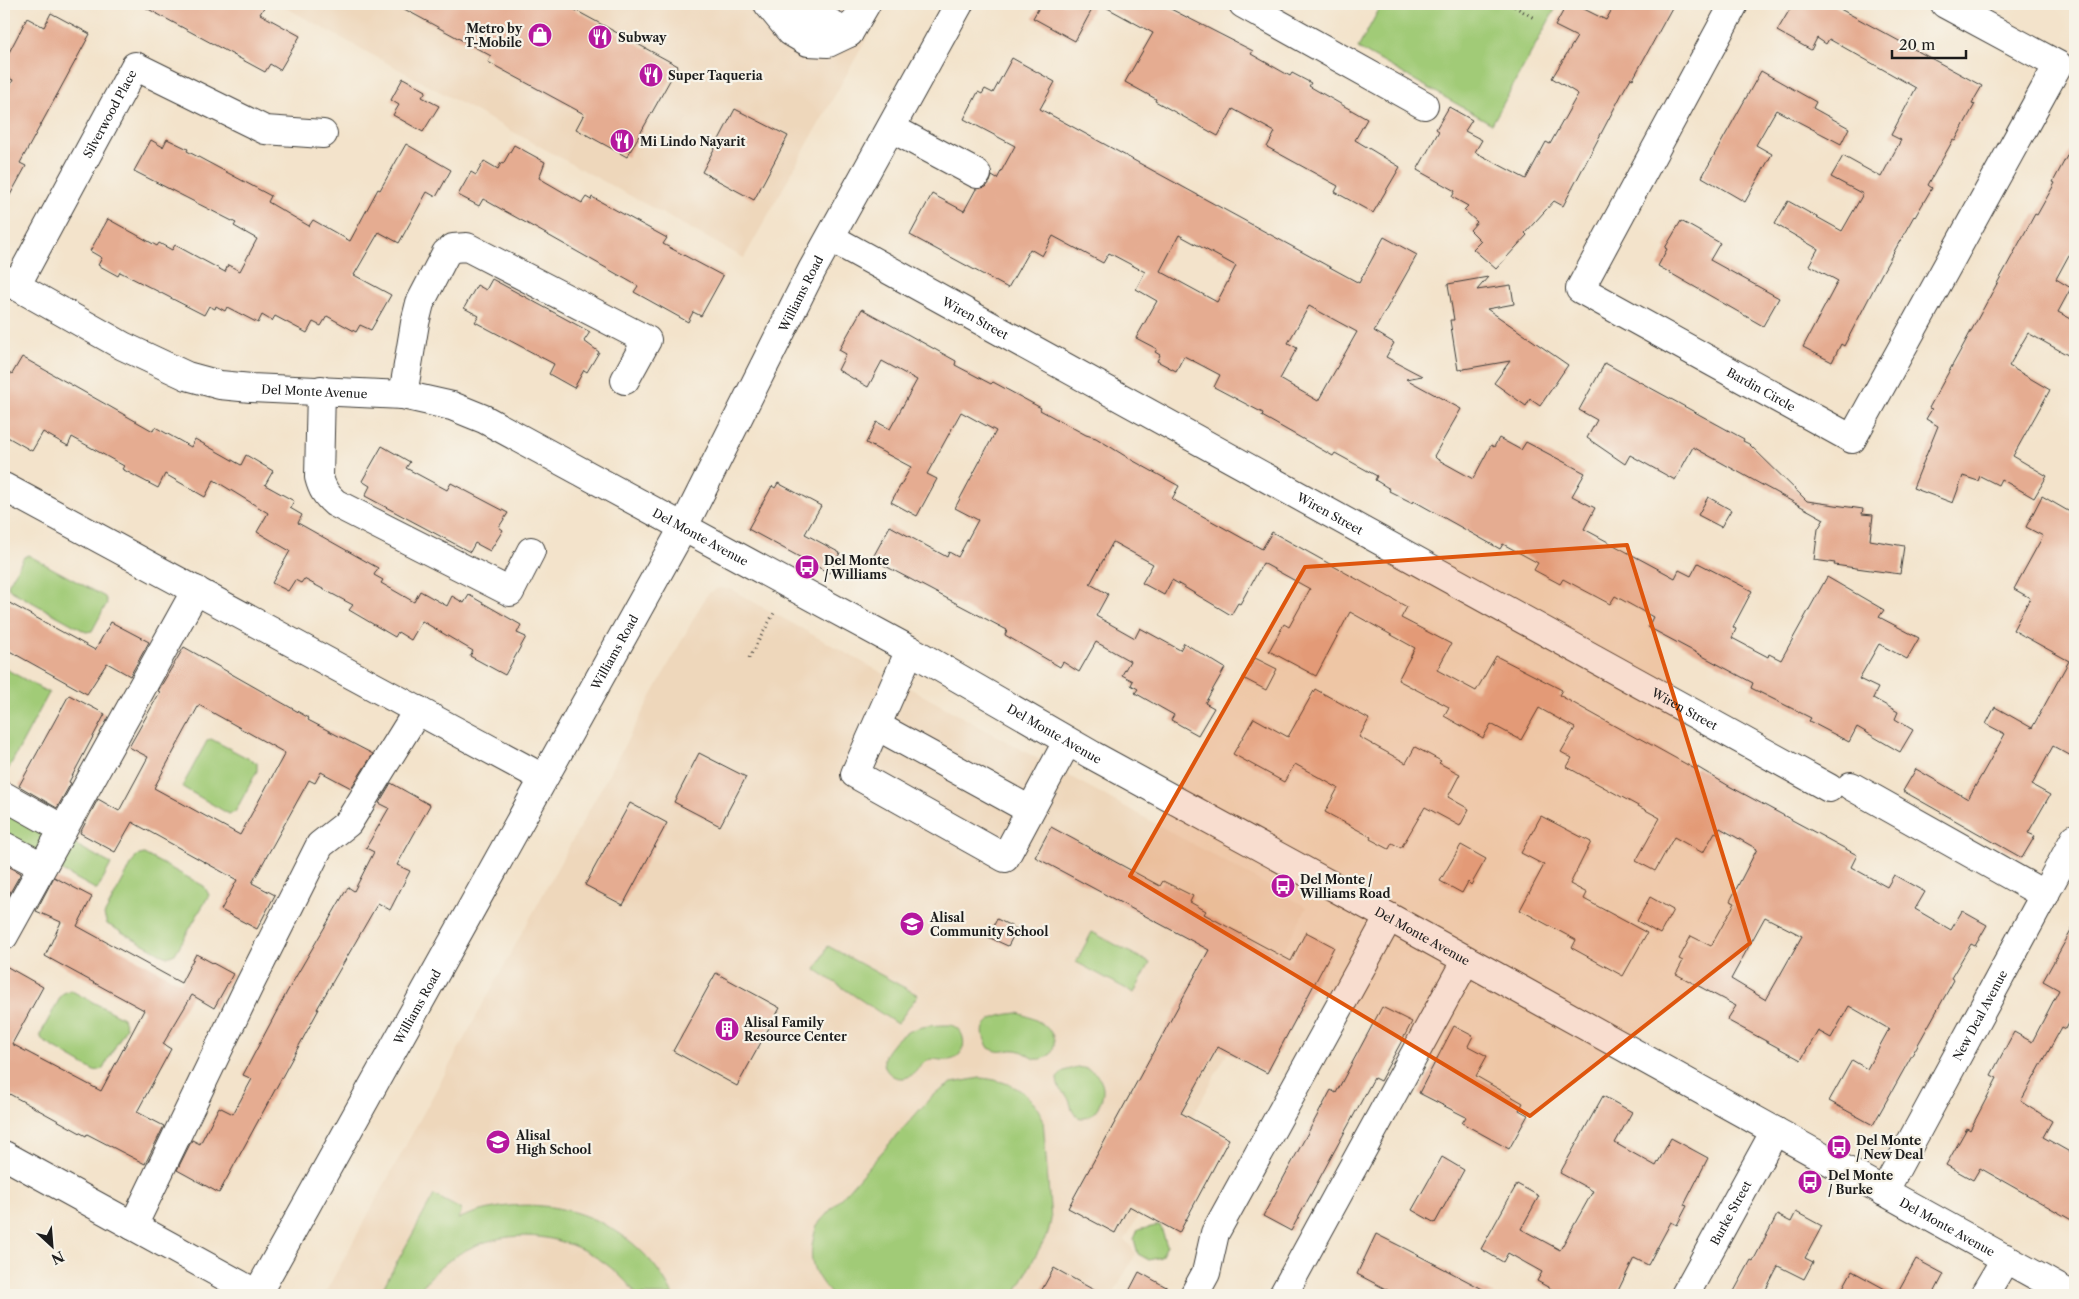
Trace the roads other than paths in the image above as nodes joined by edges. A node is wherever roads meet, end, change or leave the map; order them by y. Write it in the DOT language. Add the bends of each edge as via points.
graph roads {
  1 [pos="768,4"];
  2 [pos="794,4"];
  3 [pos="866,4"];
  4 [pos="959,4"];
  5 [pos="1243,4"];
  6 [pos="1734,4"];
  7 [pos="1945,4"];
  8 [pos="850,33"];
  9 [pos="1424,105"];
  10 [pos="891,128"];
  11 [pos="323,134"];
  12 [pos="977,174"];
  13 [pos="831,238"];
  14 [pos="10,283"];
  15 [pos="625,380"];
  16 [pos="321,390"];
  17 [pos="403,395"];
  18 [pos="4,487"];
  19 [pos="683,528"];
  20 [pos="531,551"];
  21 [pos="196,590"];
  22 [pos="910,650"];
  23 [pos="418,710"];
  24 [pos="877,726"];
  25 [pos="1067,742"];
  26 [pos="543,778"];
  27 [pos="4,796"];
  28 [pos="1030,810"];
  29 [pos="63,828"];
  30 [pos="2075,838"];
  31 [pos="4,846"];
  32 [pos="42,866"];
  33 [pos="2044,894"];
  34 [pos="1389,917"];
  35 [pos="4,936"];
  36 [pos="1466,960"];
  37 [pos="1774,1131"];
  38 [pos="4,1155"];
  39 [pos="1884,1192"];
  40 [pos="133,1226"];
  41 [pos="2006,1258"];
  42 [pos="256,1295"];
  43 [pos="1194,1295"];
  44 [pos="1283,1295"];
  45 [pos="1684,1295"];
  46 [pos="1984,1295"];
  47 [pos="2071,1295"];
  1 -- 8 [label="street" via="791,32 808,42 828,43"];
  2 -- 8 [label="street"];
  3 -- 8 [label="street"];
  4 -- 10 [label="street, Williams Road"];
  5 -- 9 [label="street"];
  6 -- 7 [label="street, Bardin Circle" via="1580,289 1852,439 2058,65"];
  10 -- 12 [label="street"];
  10 -- 13 [label="street, Williams Road"];
  11 -- 14 [label="street, Silverwood Place" via="265,130 135,66"];
  13 -- 19 [label="street, Williams Road"];
  13 -- 33 [label="street, Wiren Street" via="1840,787"];
  14 -- 16 [label="street, Del Monte Avenue" via="123,346 187,376 220,385"];
  15 -- 17 [label="street" via="647,340 467,247 453,248 446,253 420,303"];
  16 -- 17 [label="street, Del Monte Avenue"];
  16 -- 20 [label="street" via="319,477 321,487 335,503 510,592"];
  17 -- 19 [label="street, Del Monte Avenue" via="452,406 484,419"];
  18 -- 21 [label="street"];
  19 -- 22 [label="street, Del Monte Avenue"];
  19 -- 26 [label="street, Williams Road"];
  21 -- 23 [label="street"];
  21 -- 29 [label="street"];
  22 -- 24 [label="street"];
  22 -- 25 [label="street, Del Monte Avenue"];
  23 -- 26 [label="street"];
  23 -- 40 [label="street" via="348,823 320,846"];
  24 -- 28 [label="street"];
  24 -- 28 [label="street" via="855,774 1005,858"];
  25 -- 28 [label="street"];
  25 -- 34 [label="street, Del Monte Avenue"];
  26 -- 42 [label="street, Williams Road"];
  27 -- 29 [label="street"];
  29 -- 32 [label="street"];
  30 -- 33 [label="street, New Deal Avenue"];
  31 -- 32 [label="street"];
  32 -- 35 [label="street"];
  33 -- 39 [label="street, New Deal Avenue"];
  34 -- 36 [label="street, Del Monte Avenue"];
  34 -- 43 [label="street" via="1214,1233 1206,1273"];
  36 -- 37 [label="street, Del Monte Avenue"];
  36 -- 44 [label="street"];
  37 -- 39 [label="street, Del Monte Avenue"];
  37 -- 45 [label="street, Burke Street"];
  38 -- 40 [label="street"];
  39 -- 41 [label="street, Del Monte Avenue"];
  40 -- 42 [label="street"];
  41 -- 46 [label="street"];
  41 -- 47 [label="street, Del Monte Avenue"];
}
